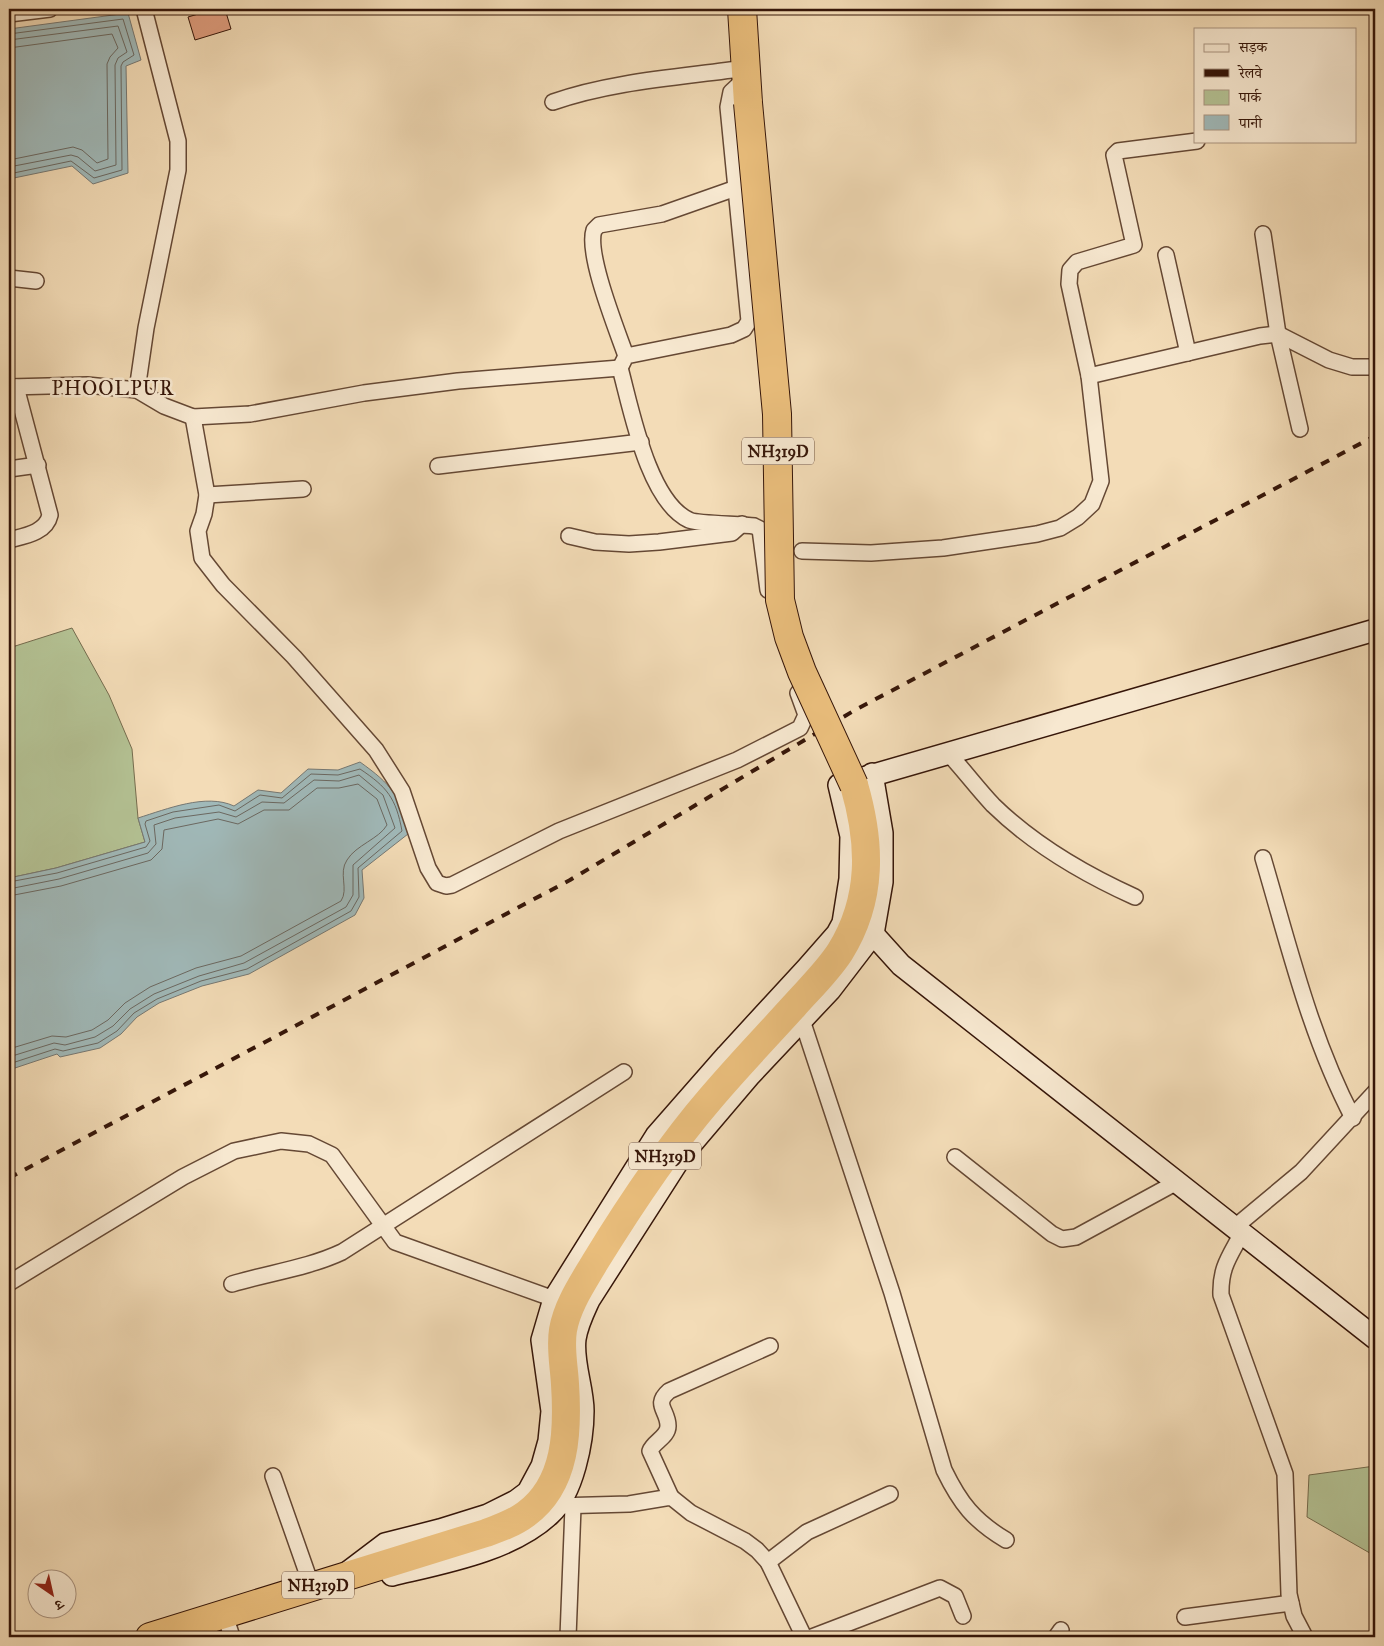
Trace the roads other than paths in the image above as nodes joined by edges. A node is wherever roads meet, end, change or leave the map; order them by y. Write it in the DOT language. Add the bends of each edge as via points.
graph roads {
  1 [pos="50,9"];
  2 [pos="144,9"];
  3 [pos="742,9"];
  4 [pos="9,14"];
  5 [pos="747,83"];
  6 [pos="553,102"];
  7 [pos="1194,141"];
  8 [pos="736,188"];
  9 [pos="1263,234"];
  10 [pos="1166,255"];
  11 [pos="9,278"];
  12 [pos="36,282"];
  13 [pos="1278,334"];
  14 [pos="1188,353"];
  15 [pos="623,362"];
  16 [pos="1375,367"];
  17 [pos="1089,376"];
  18 [pos="12,387"];
  19 [pos="137,390"];
  20 [pos="194,417"];
  21 [pos="1300,429"];
  22 [pos="641,442"];
  23 [pos="38,465"];
  24 [pos="438,466"];
  25 [pos="9,469"];
  26 [pos="304,490"];
  27 [pos="206,495"];
  28 [pos="742,524"];
  29 [pos="569,536"];
  30 [pos="9,540"];
  31 [pos="802,551"];
  32 [pos="1375,630"];
  33 [pos="947,752"];
  34 [pos="872,774"];
  35 [pos="1263,858"];
  36 [pos="1135,896"];
  37 [pos="873,934"];
  38 [pos="860,952"];
  39 [pos="901,965"];
  40 [pos="802,1020"];
  41 [pos="624,1072"];
  42 [pos="1375,1092"];
  43 [pos="1353,1118"];
  44 [pos="955,1156"];
  45 [pos="1178,1182"];
  46 [pos="382,1226"];
  47 [pos="1239,1230"];
  48 [pos="9,1283"];
  49 [pos="232,1284"];
  50 [pos="554,1299"];
  51 [pos="1375,1338"];
  52 [pos="770,1346"];
  53 [pos="273,1476"];
  54 [pos="890,1494"];
  55 [pos="671,1497"];
  56 [pos="565,1507"];
  57 [pos="1006,1540"];
  58 [pos="768,1562"];
  59 [pos="341,1576"];
  60 [pos="312,1587"];
  61 [pos="1291,1603"];
  62 [pos="963,1616"];
  63 [pos="1185,1617"];
  64 [pos="228,1626"];
  65 [pos="150,1637"];
  66 [pos="568,1637"];
  67 [pos="804,1637"];
  68 [pos="812,1637"];
  69 [pos="1306,1637"];
  1 -- 4 [label="street"];
  2 -- 19 [label="street" via="178,141 178,170 146,328"];
  3 -- 5 [label="highway, NH319D"];
  5 -- 6 [label="street" via="634,84"];
  5 -- 8 [label="street" via="731,92 728,100"];
  5 -- 59 [label="highway, NH319D, bridge" via="777,414 780,600 802,672 854,785 866,837 865,882 852,930 839,953 671,1147 636,1197 577,1294 562,1333 566,1415 563,1447 554,1481 544,1497 527,1514 510,1524"];
  7 -- 17 [label="street" via="1114,155 1134,245 1077,262 1070,270 1069,284"];
  8 -- 15 [label="street" via="750,317 746,326 731,335"];
  8 -- 15 [label="street" via="662,214 599,225 594,230 592,239 601,287"];
  9 -- 13 [label="street"];
  10 -- 14 [label="street"];
  11 -- 12 [label="street"];
  13 -- 14 [label="street"];
  13 -- 16 [label="street" via="1337,362 1352,367"];
  13 -- 21 [label="street"];
  14 -- 17 [label="street"];
  15 -- 20 [label="street" via="364,393 250,414"];
  15 -- 22 [label="street"];
  17 -- 31 [label="street" via="1101,482 1092,504 1060,528 942,548 871,553"];
  18 -- 19 [label="street" via="87,384"];
  18 -- 23 [label="street"];
  19 -- 20 [label="street" via="164,406"];
  20 -- 27 [label="street"];
  22 -- 24 [label="street"];
  22 -- 28 [label="street" via="647,465 662,494 689,520"];
  23 -- 25 [label="street"];
  23 -- 30 [label="street" via="50,515 48,522 29,534"];
  26 -- 27 [label="street"];
  27 -- 28 [label="street" via="198,531 202,558 223,585 294,657 376,750 402,791 433,878 446,886 560,831 737,760 803,725 806,715 770,610 762,533 754,526"];
  28 -- 29 [label="street" via="732,533 689,540 629,544 595,542"];
  32 -- 33 [label="main road"];
  33 -- 34 [label="main road"];
  33 -- 36 [label="street" via="992,804 1020,828 1049,850"];
  34 -- 37 [label="main road" via="882,833 882,882"];
  34 -- 50 [label="main road" via="839,785 851,836 850,880 843,924 656,1136"];
  35 -- 43 [label="street" via="1308,1012 1327,1064"];
  37 -- 38 [label="main road"];
  37 -- 39 [label="main road"];
  38 -- 39 [label="main road"];
  38 -- 40 [label="main road"];
  39 -- 45 [label="main road"];
  40 -- 56 [label="main road" via="682,1155 589,1300 574,1341 583,1410 581,1446"];
  40 -- 57 [label="street" via="892,1293 944,1470 969,1512"];
  41 -- 46 [label="street"];
  42 -- 43 [label="street"];
  43 -- 47 [label="street"];
  44 -- 45 [label="street" via="1052,1234 1062,1238 1076,1237 1093,1229"];
  45 -- 47 [label="main road"];
  46 -- 48 [label="street" via="332,1156 309,1144 282,1141 234,1151 183,1178"];
  46 -- 49 [label="street" via="321,1262"];
  46 -- 50 [label="street" via="395,1242 411,1250"];
  47 -- 51 [label="main road"];
  47 -- 61 [label="street" via="1220,1278 1221,1295 1285,1474"];
  50 -- 59 [label="main road" via="542,1340 552,1411 549,1441 542,1466 528,1492 488,1515 385,1544"];
  52 -- 55 [label="street" via="663,1396 661,1403 667,1431 650,1451"];
  53 -- 60 [label="street"];
  54 -- 58 [label="street" via="807,1532"];
  55 -- 56 [label="street" via="629,1504"];
  55 -- 58 [label="street" via="691,1513 745,1541"];
  56 -- 59 [label="main road" via="500,1544 449,1561 390,1575"];
  56 -- 66 [label="street"];
  58 -- 67 [label="street"];
  59 -- 60 [label="highway, NH319D"];
  60 -- 64 [label="highway, NH319D"];
  61 -- 63 [label="street"];
  61 -- 69 [label="street" via="1294,1616"];
  62 -- 68 [label="street" via="955,1596 940,1588"];
  64 -- 65 [label="highway, NH319D"];
}
